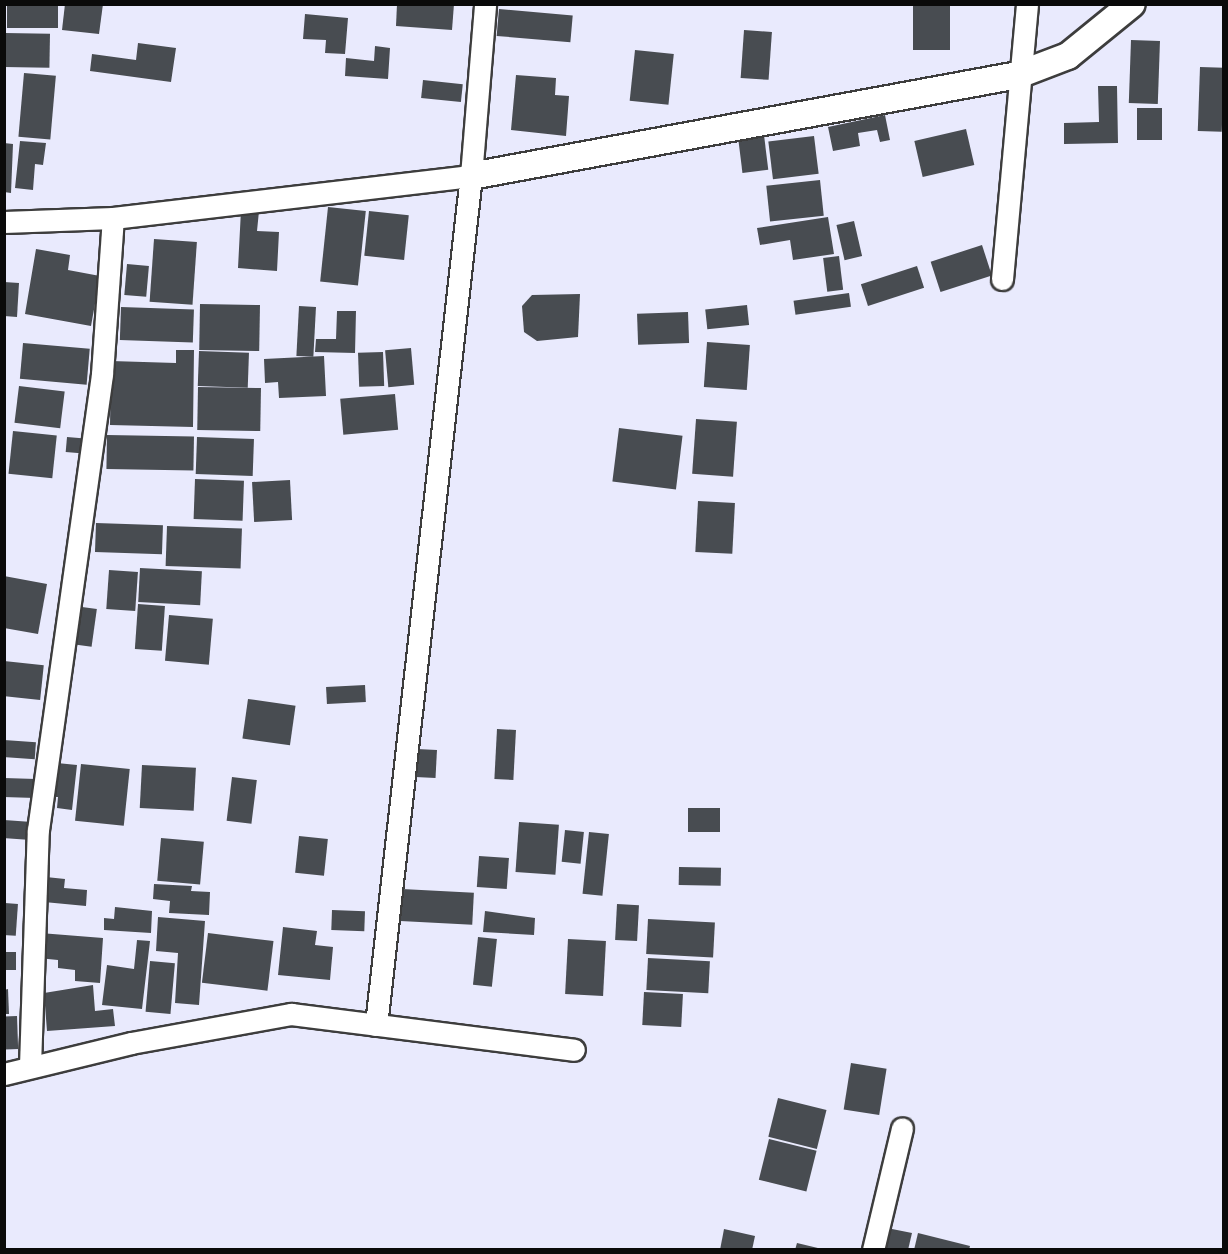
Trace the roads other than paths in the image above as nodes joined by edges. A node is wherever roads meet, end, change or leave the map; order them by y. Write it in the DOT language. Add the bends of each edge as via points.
graph roads {
  1 [pos="485,4"];
  2 [pos="1027,4"];
  3 [pos="1132,4"];
  4 [pos="1018,75"];
  5 [pos="471,176"];
  6 [pos="113,218"];
  7 [pos="4,222"];
  8 [pos="1002,279"];
  9 [pos="376,1025"];
  10 [pos="574,1050"];
  11 [pos="30,1066"];
  12 [pos="4,1074"];
  13 [pos="902,1128"];
  14 [pos="873,1250"];
  1 -- 5 [label="street"];
  2 -- 4 [label="street"];
  3 -- 4 [label="street" via="1068,56"];
  4 -- 5 [label="street"];
  4 -- 8 [label="street"];
  5 -- 6 [label="street"];
  5 -- 9 [label="street"];
  6 -- 7 [label="street"];
  6 -- 11 [label="street" via="102,374 38,830"];
  9 -- 10 [label="street"];
  9 -- 11 [label="street" via="291,1014"];
  11 -- 12 [label="street"];
  13 -- 14 [label="street"];
}
